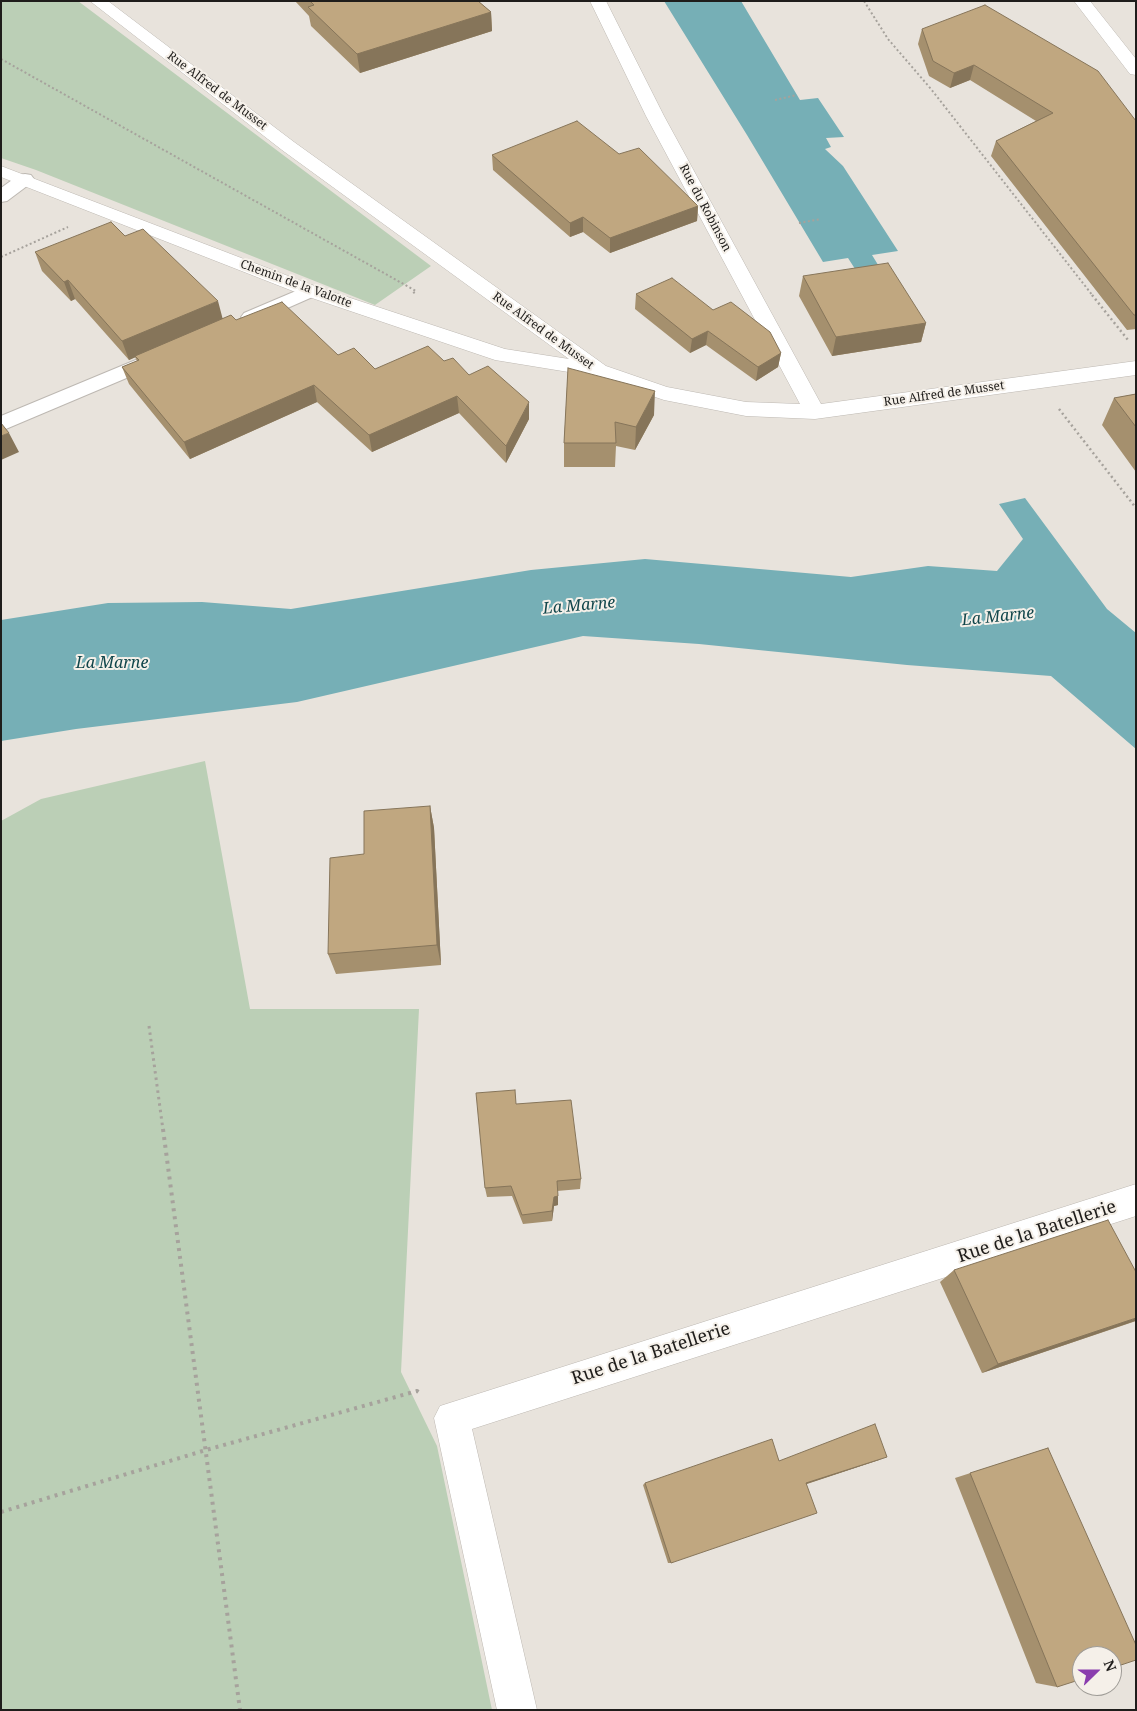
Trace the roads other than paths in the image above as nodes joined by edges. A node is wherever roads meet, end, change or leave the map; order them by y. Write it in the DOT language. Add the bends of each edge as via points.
graph roads {
  1 [pos="98,1"];
  2 [pos="598,1"];
  3 [pos="1082,1"];
  4 [pos="1136,70"];
  5 [pos="1,171"];
  6 [pos="25,180"];
  7 [pos="1,197"];
  8 [pos="310,291"];
  9 [pos="237,322"];
  10 [pos="174,350"];
  11 [pos="1136,368"];
  12 [pos="599,371"];
  13 [pos="815,412"];
  14 [pos="1,424"];
  15 [pos="1136,1200"];
  16 [pos="517,1710"];
  1 -- 12 [label="street, Rue Alfred de Musset" via="288,146"];
  2 -- 13 [label="street, Rue du Robinson" via="655,116"];
  3 -- 4 [label="street"];
  5 -- 6 [label="street, Chemin de la Valotte"];
  6 -- 7 [label="lane"];
  6 -- 8 [label="street, Chemin de la Valotte"];
  8 -- 9 [label="lane"];
  8 -- 12 [label="street, Chemin de la Valotte" via="502,355"];
  10 -- 14 [label="lane"];
  11 -- 13 [label="street, Rue Alfred de Musset"];
  12 -- 13 [label="street, Rue Alfred de Musset" via="664,393 746,409"];
  15 -- 16 [label="street, Rue de la Batellerie" via="452,1418"];
}
